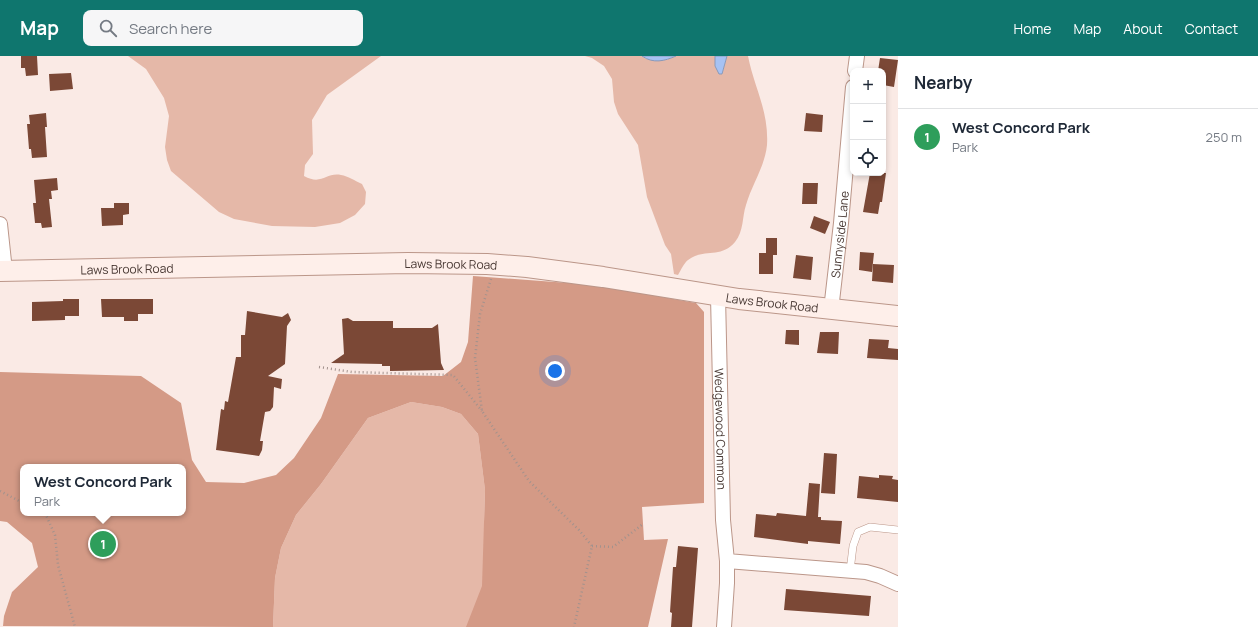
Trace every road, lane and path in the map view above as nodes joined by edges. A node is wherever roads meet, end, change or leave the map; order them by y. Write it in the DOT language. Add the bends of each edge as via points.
graph roads {
  1 [pos="856,56"];
  2 [pos="855,68"];
  3 [pos="852,104"];
  4 [pos="0,224"];
  5 [pos="495,265"];
  6 [pos="2,271"];
  7 [pos="718,296"];
  8 [pos="831,310"];
  9 [pos="898,316"];
  10 [pos="319,367"];
  11 [pos="482,411"];
  12 [pos="0,491"];
  13 [pos="20,501"];
  14 [pos="46,516"];
  15 [pos="643,524"];
  16 [pos="898,530"];
  17 [pos="592,546"];
  18 [pos="727,561"];
  19 [pos="850,570"];
  20 [pos="898,584"];
  21 [pos="75,627"];
  22 [pos="574,627"];
  23 [pos="724,627"];
  1 -- 2 [label="street"];
  3 -- 8 [label="street, Sunnyside Lane"];
  4 -- 6 [label="street"];
  5 -- 6 [label="street, Laws Brook Road" via="408,263"];
  5 -- 7 [label="street, Laws Brook Road" via="603,277"];
  5 -- 11 [label="path" via="480,314 475,358"];
  7 -- 8 [label="street, Laws Brook Road"];
  7 -- 18 [label="street, Wedgewood Common" via="723,520"];
  8 -- 9 [label="street, Laws Brook Road"];
  10 -- 11 [label="path" via="352,372 453,375"];
  11 -- 17 [label="path" via="529,481"];
  12 -- 13 [label="path"];
  14 -- 21 [label="path" via="55,535 58,565"];
  15 -- 17 [label="path" via="613,547"];
  16 -- 19 [label="lane" via="870,527 858,532 853,546"];
  17 -- 22 [label="path"];
  18 -- 19 [label="street"];
  18 -- 23 [label="street, Wedgewood Common"];
  19 -- 20 [label="street" via="880,576"];
}
